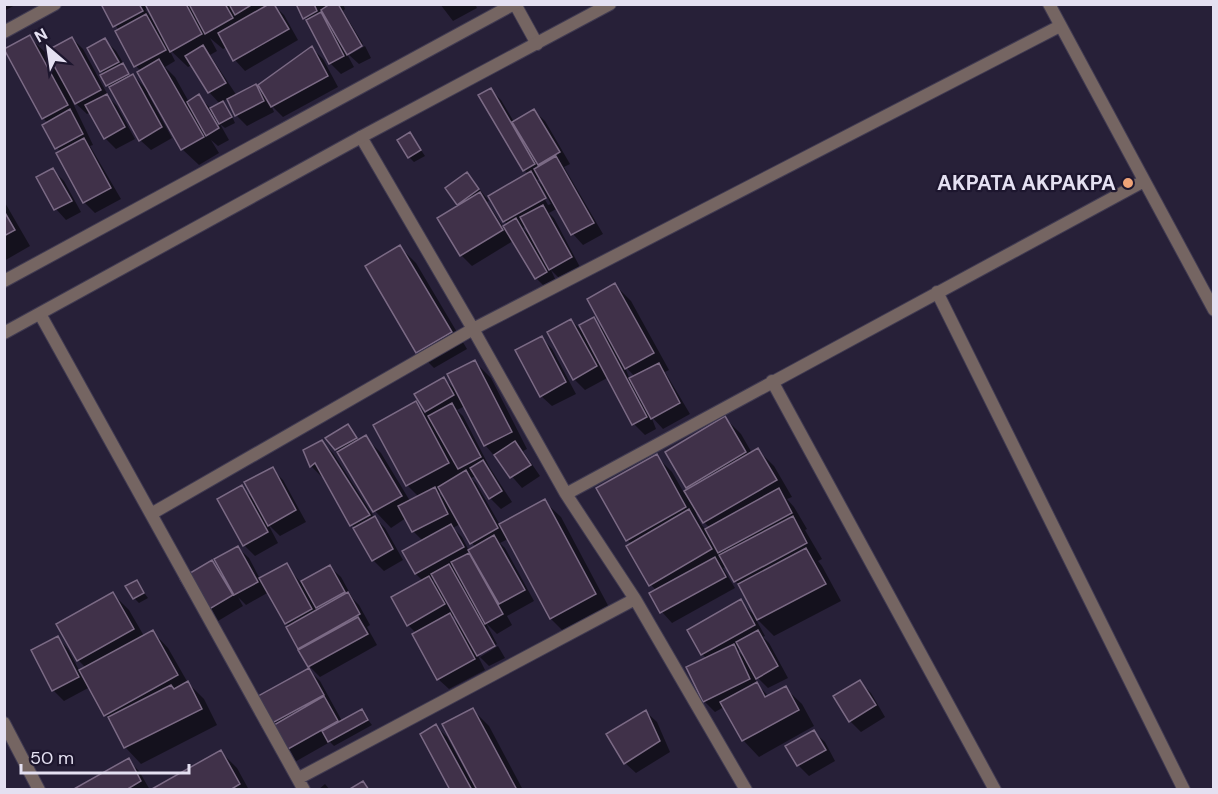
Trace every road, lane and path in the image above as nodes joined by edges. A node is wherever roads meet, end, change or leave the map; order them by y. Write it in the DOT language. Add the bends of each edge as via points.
graph roads {
  1 [pos="55,4"];
  2 [pos="515,4"];
  3 [pos="609,4"];
  4 [pos="1048,4"];
  5 [pos="1060,26"];
  6 [pos="4,32"];
  7 [pos="537,44"];
  8 [pos="361,137"];
  9 [pos="1144,181"];
  10 [pos="4,282"];
  11 [pos="937,292"];
  12 [pos="1214,310"];
  13 [pos="40,314"];
  14 [pos="473,329"];
  15 [pos="4,333"];
  16 [pos="771,381"];
  17 [pos="566,494"];
  18 [pos="152,514"];
  19 [pos="635,599"];
  20 [pos="4,723"];
  21 [pos="301,784"];
  22 [pos="744,786"];
  23 [pos="39,789"];
  24 [pos="730,789"];
  25 [pos="995,789"];
  26 [pos="1184,789"];
  1 -- 6 [label="street"];
  2 -- 7 [label="street"];
  2 -- 10 [label="street"];
  3 -- 7 [label="street"];
  4 -- 5 [label="street"];
  5 -- 9 [label="street"];
  5 -- 14 [label="street"];
  7 -- 8 [label="street"];
  8 -- 13 [label="street"];
  8 -- 14 [label="street"];
  9 -- 11 [label="street"];
  9 -- 12 [label="street"];
  11 -- 16 [label="street"];
  11 -- 26 [label="street"];
  13 -- 15 [label="street"];
  13 -- 18 [label="street"];
  14 -- 17 [label="street"];
  14 -- 18 [label="street"];
  16 -- 17 [label="street"];
  16 -- 25 [label="street"];
  17 -- 19 [label="street"];
  18 -- 21 [label="street"];
  19 -- 21 [label="street"];
  19 -- 22 [label="street"];
  20 -- 23 [label="street"];
  22 -- 24 [label="street"];
}
